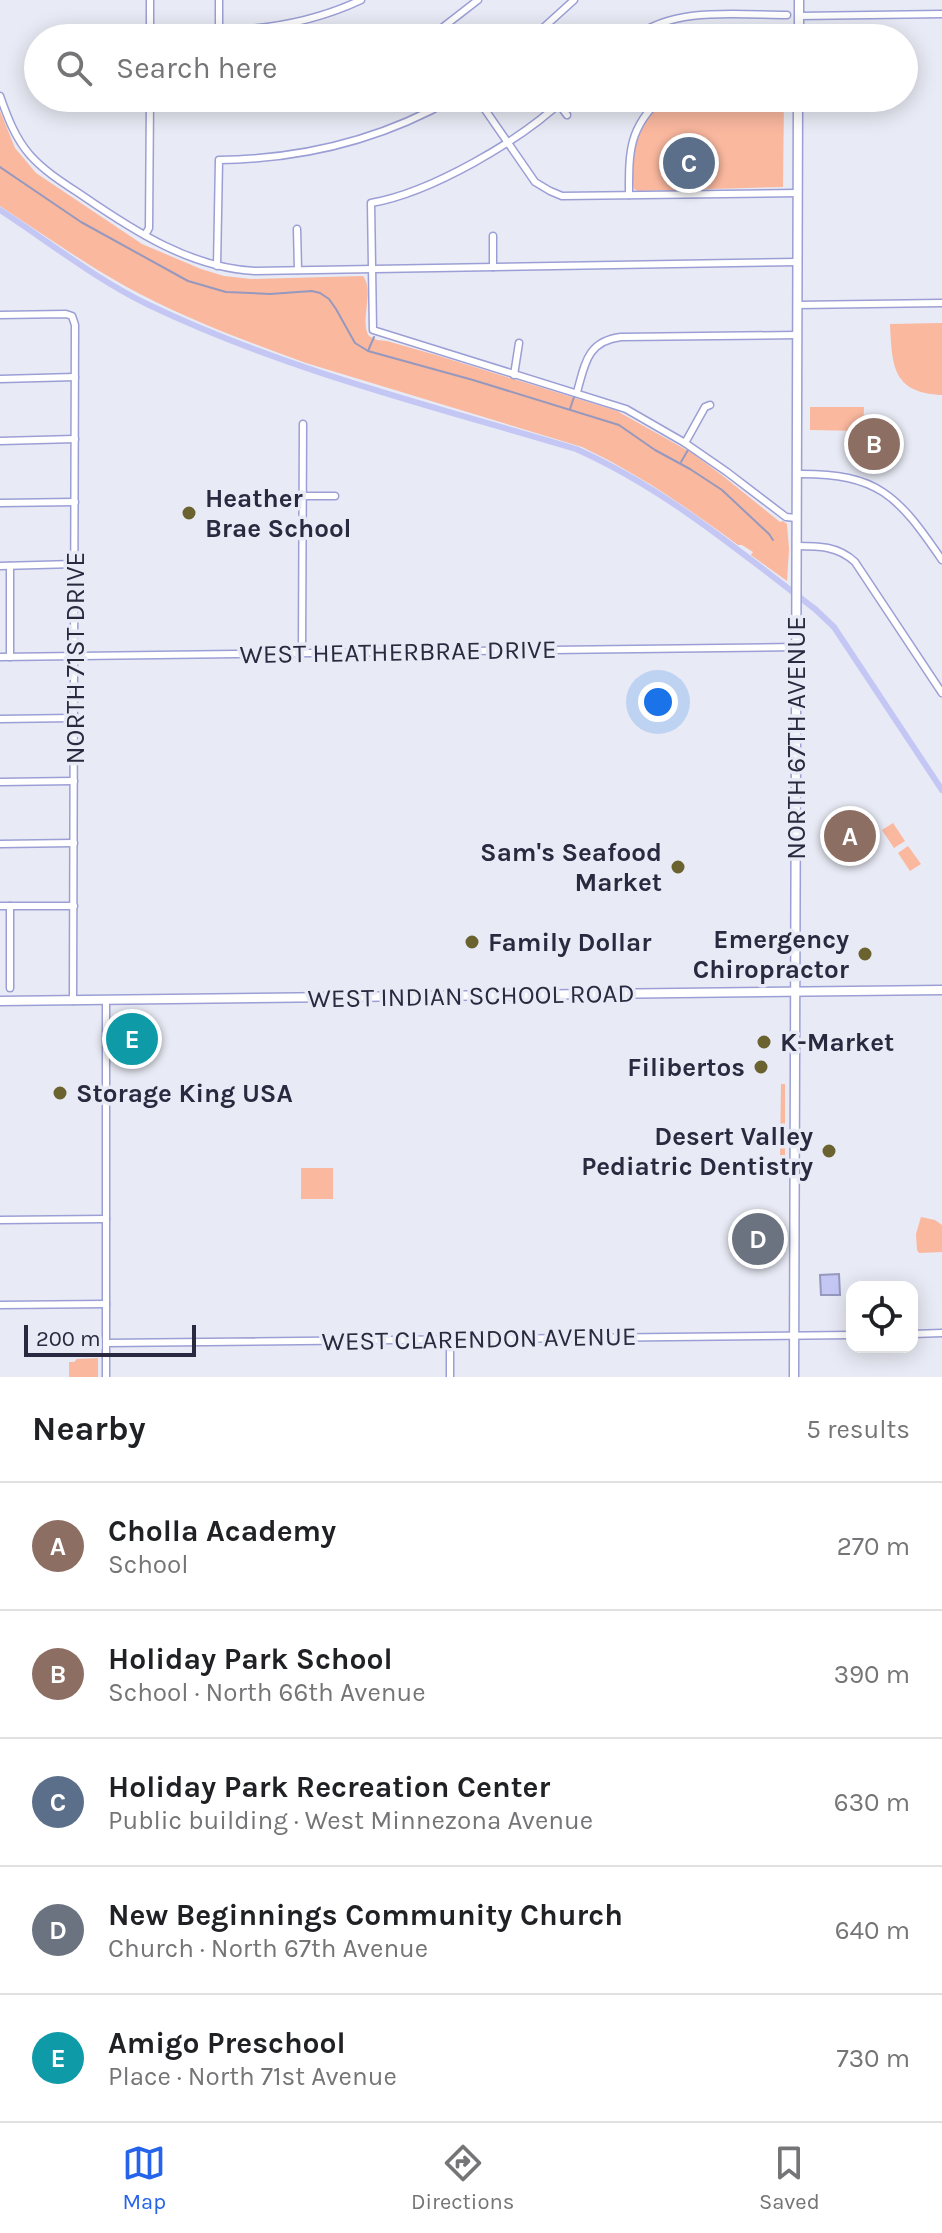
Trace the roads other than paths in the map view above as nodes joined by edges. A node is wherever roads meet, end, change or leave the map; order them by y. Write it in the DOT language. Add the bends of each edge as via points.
graph roads {
  1 [pos="150,0"];
  2 [pos="219,0"];
  3 [pos="361,0"];
  4 [pos="478,0"];
  5 [pos="574,0"];
  6 [pos="799,0"];
  7 [pos="942,14"];
  8 [pos="787,15"];
  9 [pos="799,16"];
  10 [pos="150,24"];
  11 [pos="219,24"];
  12 [pos="293,24"];
  13 [pos="449,24"];
  14 [pos="547,24"];
  15 [pos="661,24"];
  16 [pos="799,24"];
  17 [pos="0,96"];
  18 [pos="150,112"];
  19 [pos="426,112"];
  20 [pos="487,112"];
  21 [pos="548,112"];
  22 [pos="565,112"];
  23 [pos="648,112"];
  24 [pos="798,112"];
  25 [pos="567,115"];
  26 [pos="508,142"];
  27 [pos="798,193"];
  28 [pos="629,195"];
  29 [pos="297,229"];
  30 [pos="145,235"];
  31 [pos="493,236"];
  32 [pos="798,262"];
  33 [pos="217,266"];
  34 [pos="493,267"];
  35 [pos="372,269"];
  36 [pos="298,270"];
  37 [pos="942,303"];
  38 [pos="797,305"];
  39 [pos="0,315"];
  40 [pos="797,335"];
  41 [pos="519,343"];
  42 [pos="514,375"];
  43 [pos="75,377"];
  44 [pos="0,379"];
  45 [pos="577,392"];
  46 [pos="710,405"];
  47 [pos="303,424"];
  48 [pos="75,439"];
  49 [pos="0,441"];
  50 [pos="685,443"];
  51 [pos="797,474"];
  52 [pos="303,496"];
  53 [pos="335,496"];
  54 [pos="75,502"];
  55 [pos="0,503"];
  56 [pos="796,518"];
  57 [pos="796,546"];
  58 [pos="942,560"];
  59 [pos="75,564"];
  60 [pos="0,566"];
  61 [pos="10,566"];
  62 [pos="796,647"];
  63 [pos="302,653"];
  64 [pos="0,657"];
  65 [pos="10,657"];
  66 [pos="74,657"];
  67 [pos="942,693"];
  68 [pos="74,718"];
  69 [pos="0,719"];
  70 [pos="74,781"];
  71 [pos="0,782"];
  72 [pos="74,843"];
  73 [pos="0,844"];
  74 [pos="0,906"];
  75 [pos="10,906"];
  76 [pos="74,906"];
  77 [pos="10,988"];
  78 [pos="942,990"];
  79 [pos="795,992"];
  80 [pos="106,1000"];
  81 [pos="0,1001"];
  82 [pos="73,1001"];
  83 [pos="106,1219"];
  84 [pos="0,1220"];
  85 [pos="106,1304"];
  86 [pos="0,1305"];
  87 [pos="942,1333"];
  88 [pos="918,1334"];
  89 [pos="846,1335"];
  90 [pos="794,1336"];
  91 [pos="450,1340"];
  92 [pos="106,1343"];
  93 [pos="106,1377"];
  94 [pos="450,1377"];
  95 [pos="794,1377"];
  1 -- 10 [label="street"];
  2 -- 11 [label="street"];
  3 -- 12 [label="street"];
  4 -- 13 [label="street"];
  5 -- 14 [label="street"];
  6 -- 9 [label="main road"];
  7 -- 9 [label="street"];
  8 -- 15 [label="street" via="680,17"];
  9 -- 16 [label="main road"];
  17 -- 30 [label="street" via="22,145 40,166"];
  18 -- 30 [label="street"];
  19 -- 33 [label="street" via="346,144 281,157 219,160"];
  20 -- 26 [label="street"];
  21 -- 26 [label="street"];
  22 -- 25 [label="street"];
  23 -- 28 [label="street" via="630,149"];
  24 -- 27 [label="main road, NORTH 67TH AVENUE"];
  26 -- 28 [label="street" via="535,182 550,191 562,196"];
  26 -- 35 [label="street" via="416,190 371,203"];
  27 -- 28 [label="street"];
  27 -- 32 [label="main road, NORTH 67TH AVENUE"];
  29 -- 36 [label="street"];
  30 -- 33 [label="street"];
  31 -- 34 [label="street"];
  32 -- 34 [label="street"];
  32 -- 38 [label="main road, NORTH 67TH AVENUE"];
  33 -- 36 [label="street"];
  34 -- 35 [label="street"];
  35 -- 36 [label="street"];
  35 -- 42 [label="street" via="373,330"];
  37 -- 38 [label="street"];
  38 -- 40 [label="main road, NORTH 67TH AVENUE"];
  39 -- 43 [label="street, NORTH 71ST DRIVE" via="72,316"];
  40 -- 45 [label="street" via="607,340 588,356"];
  40 -- 51 [label="main road, NORTH 67TH AVENUE"];
  41 -- 42 [label="street"];
  42 -- 45 [label="street"];
  43 -- 44 [label="street"];
  43 -- 48 [label="street, NORTH 71ST DRIVE"];
  45 -- 50 [label="street" via="626,409"];
  46 -- 50 [label="street"];
  47 -- 52 [label="street"];
  48 -- 49 [label="street"];
  48 -- 54 [label="street, NORTH 71ST DRIVE"];
  50 -- 56 [label="street" via="786,517"];
  51 -- 56 [label="main road, NORTH 67TH AVENUE"];
  51 -- 58 [label="street" via="842,477 882,491 909,513"];
  52 -- 53 [label="street"];
  52 -- 63 [label="street"];
  54 -- 55 [label="street"];
  54 -- 59 [label="street, NORTH 71ST DRIVE"];
  56 -- 57 [label="main road, NORTH 67TH AVENUE"];
  57 -- 62 [label="main road, NORTH 67TH AVENUE"];
  57 -- 67 [label="street" via="832,548 855,562"];
  59 -- 61 [label="street"];
  59 -- 66 [label="street, NORTH 71ST DRIVE"];
  60 -- 61 [label="street"];
  61 -- 65 [label="street"];
  62 -- 63 [label="street, WEST HEATHERBRAE DRIVE"];
  62 -- 79 [label="main road, NORTH 67TH AVENUE"];
  63 -- 66 [label="street, WEST HEATHERBRAE DRIVE"];
  64 -- 65 [label="street, WEST HEATHERBRAE DRIVE"];
  65 -- 66 [label="street, WEST HEATHERBRAE DRIVE"];
  66 -- 68 [label="street, NORTH 71ST DRIVE"];
  68 -- 69 [label="street"];
  68 -- 70 [label="street, NORTH 71ST DRIVE"];
  70 -- 71 [label="street"];
  70 -- 72 [label="street, NORTH 71ST DRIVE"];
  72 -- 73 [label="street"];
  72 -- 76 [label="street, NORTH 71ST DRIVE"];
  74 -- 75 [label="street"];
  75 -- 76 [label="street"];
  75 -- 77 [label="street"];
  76 -- 82 [label="street, NORTH 71ST DRIVE"];
  78 -- 79 [label="main road, WEST INDIAN SCHOOL ROAD"];
  79 -- 80 [label="main road, WEST INDIAN SCHOOL ROAD"];
  79 -- 90 [label="main road, NORTH 67TH AVENUE"];
  80 -- 82 [label="main road, WEST INDIAN SCHOOL ROAD"];
  80 -- 83 [label="street"];
  81 -- 82 [label="main road, WEST INDIAN SCHOOL ROAD"];
  83 -- 84 [label="street"];
  83 -- 85 [label="street"];
  85 -- 86 [label="street"];
  85 -- 92 [label="street"];
  87 -- 88 [label="street"];
  89 -- 90 [label="street, WEST CLARENDON AVENUE"];
  90 -- 91 [label="street, WEST CLARENDON AVENUE"];
  90 -- 95 [label="main road, NORTH 67TH AVENUE"];
  91 -- 92 [label="street, WEST CLARENDON AVENUE"];
  91 -- 94 [label="street"];
  92 -- 93 [label="street"];
}
